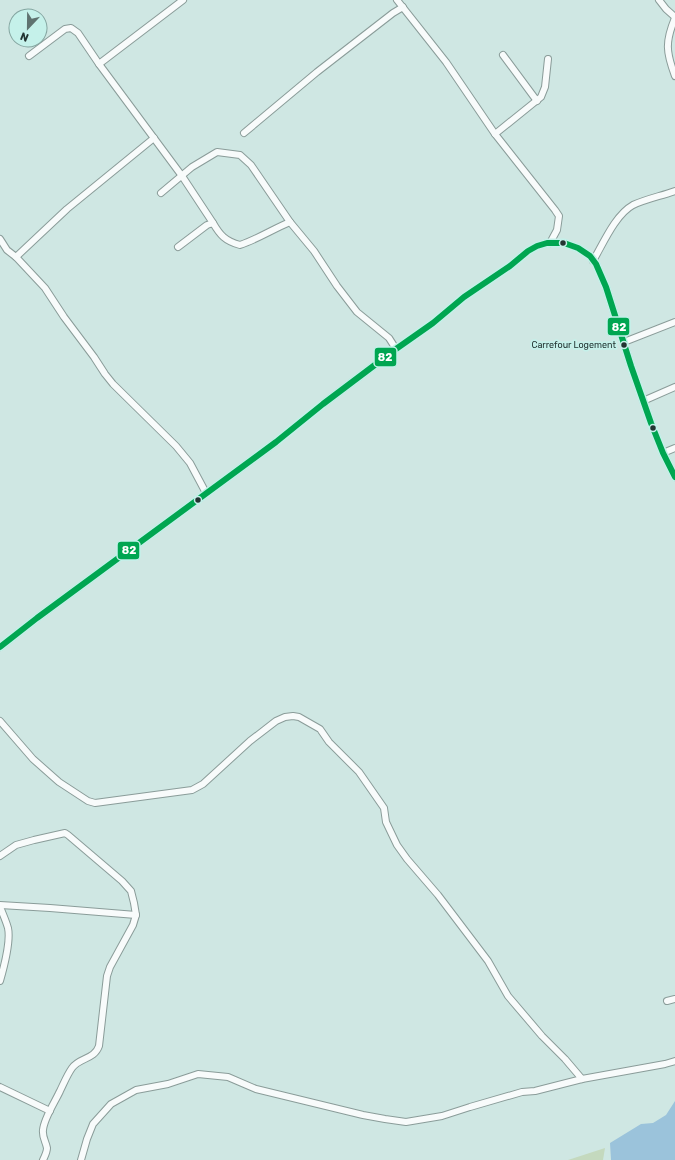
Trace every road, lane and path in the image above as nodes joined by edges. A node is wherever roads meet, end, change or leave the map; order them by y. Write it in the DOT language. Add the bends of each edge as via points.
graph roads {
  1 [pos="183,0"];
  2 [pos="397,0"];
  3 [pos="659,0"];
  4 [pos="403,7"];
  5 [pos="675,17"];
  6 [pos="503,55"];
  7 [pos="29,56"];
  8 [pos="548,59"];
  9 [pos="99,64"];
  10 [pos="675,76"];
  11 [pos="537,101"];
  12 [pos="244,133"];
  13 [pos="495,134"];
  14 [pos="154,138"];
  15 [pos="182,176"];
  16 [pos="675,191"];
  17 [pos="161,193"];
  18 [pos="290,222"];
  19 [pos="213,223"];
  20 [pos="0,239"];
  21 [pos="550,243"];
  22 [pos="178,247"];
  23 [pos="16,257"];
  24 [pos="593,261"];
  25 [pos="675,322"];
  26 [pos="624,342"];
  27 [pos="396,349"];
  28 [pos="675,388"];
  29 [pos="644,401"];
  30 [pos="675,448"];
  31 [pos="663,453"];
  32 [pos="675,477"];
  33 [pos="206,493"];
  34 [pos="0,647"];
  35 [pos="0,722"];
  36 [pos="0,856"];
  37 [pos="0,906"];
  38 [pos="136,915"];
  39 [pos="0,981"];
  40 [pos="675,999"];
  41 [pos="667,1001"];
  42 [pos="675,1061"];
  43 [pos="582,1079"];
  44 [pos="0,1087"];
  45 [pos="50,1111"];
  46 [pos="43,1160"];
  47 [pos="81,1160"];
  1 -- 9 [label="street"];
  2 -- 4 [label="street"];
  3 -- 5 [label="street"];
  4 -- 12 [label="street" via="393,12 317,72"];
  4 -- 13 [label="street" via="446,62"];
  5 -- 10 [label="street" via="667,44"];
  6 -- 11 [label="street"];
  7 -- 9 [label="street" via="65,29 71,28 78,33"];
  8 -- 11 [label="street" via="545,88"];
  9 -- 14 [label="street"];
  11 -- 13 [label="street"];
  13 -- 21 [label="street" via="559,216 557,230"];
  14 -- 15 [label="street"];
  14 -- 23 [label="street" via="67,209"];
  15 -- 17 [label="street"];
  15 -- 18 [label="street" via="217,152 240,155 251,165"];
  15 -- 19 [label="street"];
  16 -- 24 [label="street" via="633,206 625,212 614,224"];
  18 -- 19 [label="street" via="240,245 225,239"];
  18 -- 27 [label="street" via="358,312 389,338"];
  19 -- 22 [label="street"];
  20 -- 23 [label="street" via="7,250"];
  21 -- 24 [label="street" via="571,244 585,252"];
  21 -- 27 [label="street" via="528,251"];
  23 -- 33 [label="street" via="45,288 113,384 186,458"];
  24 -- 26 [label="street" via="606,287"];
  25 -- 26 [label="street"];
  26 -- 29 [label="street"];
  27 -- 33 [label="street"];
  28 -- 29 [label="street"];
  29 -- 31 [label="street"];
  30 -- 31 [label="street"];
  31 -- 32 [label="street"];
  33 -- 34 [label="street"];
  35 -- 43 [label="street" via="33,759 54,777 88,801 95,802 192,790 203,784 276,721 293,716 309,722 320,729 329,742 359,772 384,808 386,822 394,840 407,859 438,895 488,962 512,1000"];
  36 -- 38 [label="street" via="16,845 60,834 68,835 122,881 131,892"];
  37 -- 38 [label="street"];
  37 -- 39 [label="street" via="8,929 8,944"];
  38 -- 45 [label="street" via="107,976 97,1051 94,1055 77,1062"];
  40 -- 41 [label="street"];
  42 -- 43 [label="street"];
  43 -- 47 [label="street" via="522,1092 442,1116 406,1122 385,1120 256,1089 228,1077 198,1074 168,1084 136,1090 111,1104 93,1124"];
  44 -- 45 [label="street"];
  45 -- 46 [label="street" via="42,1131 47,1148"];
}
